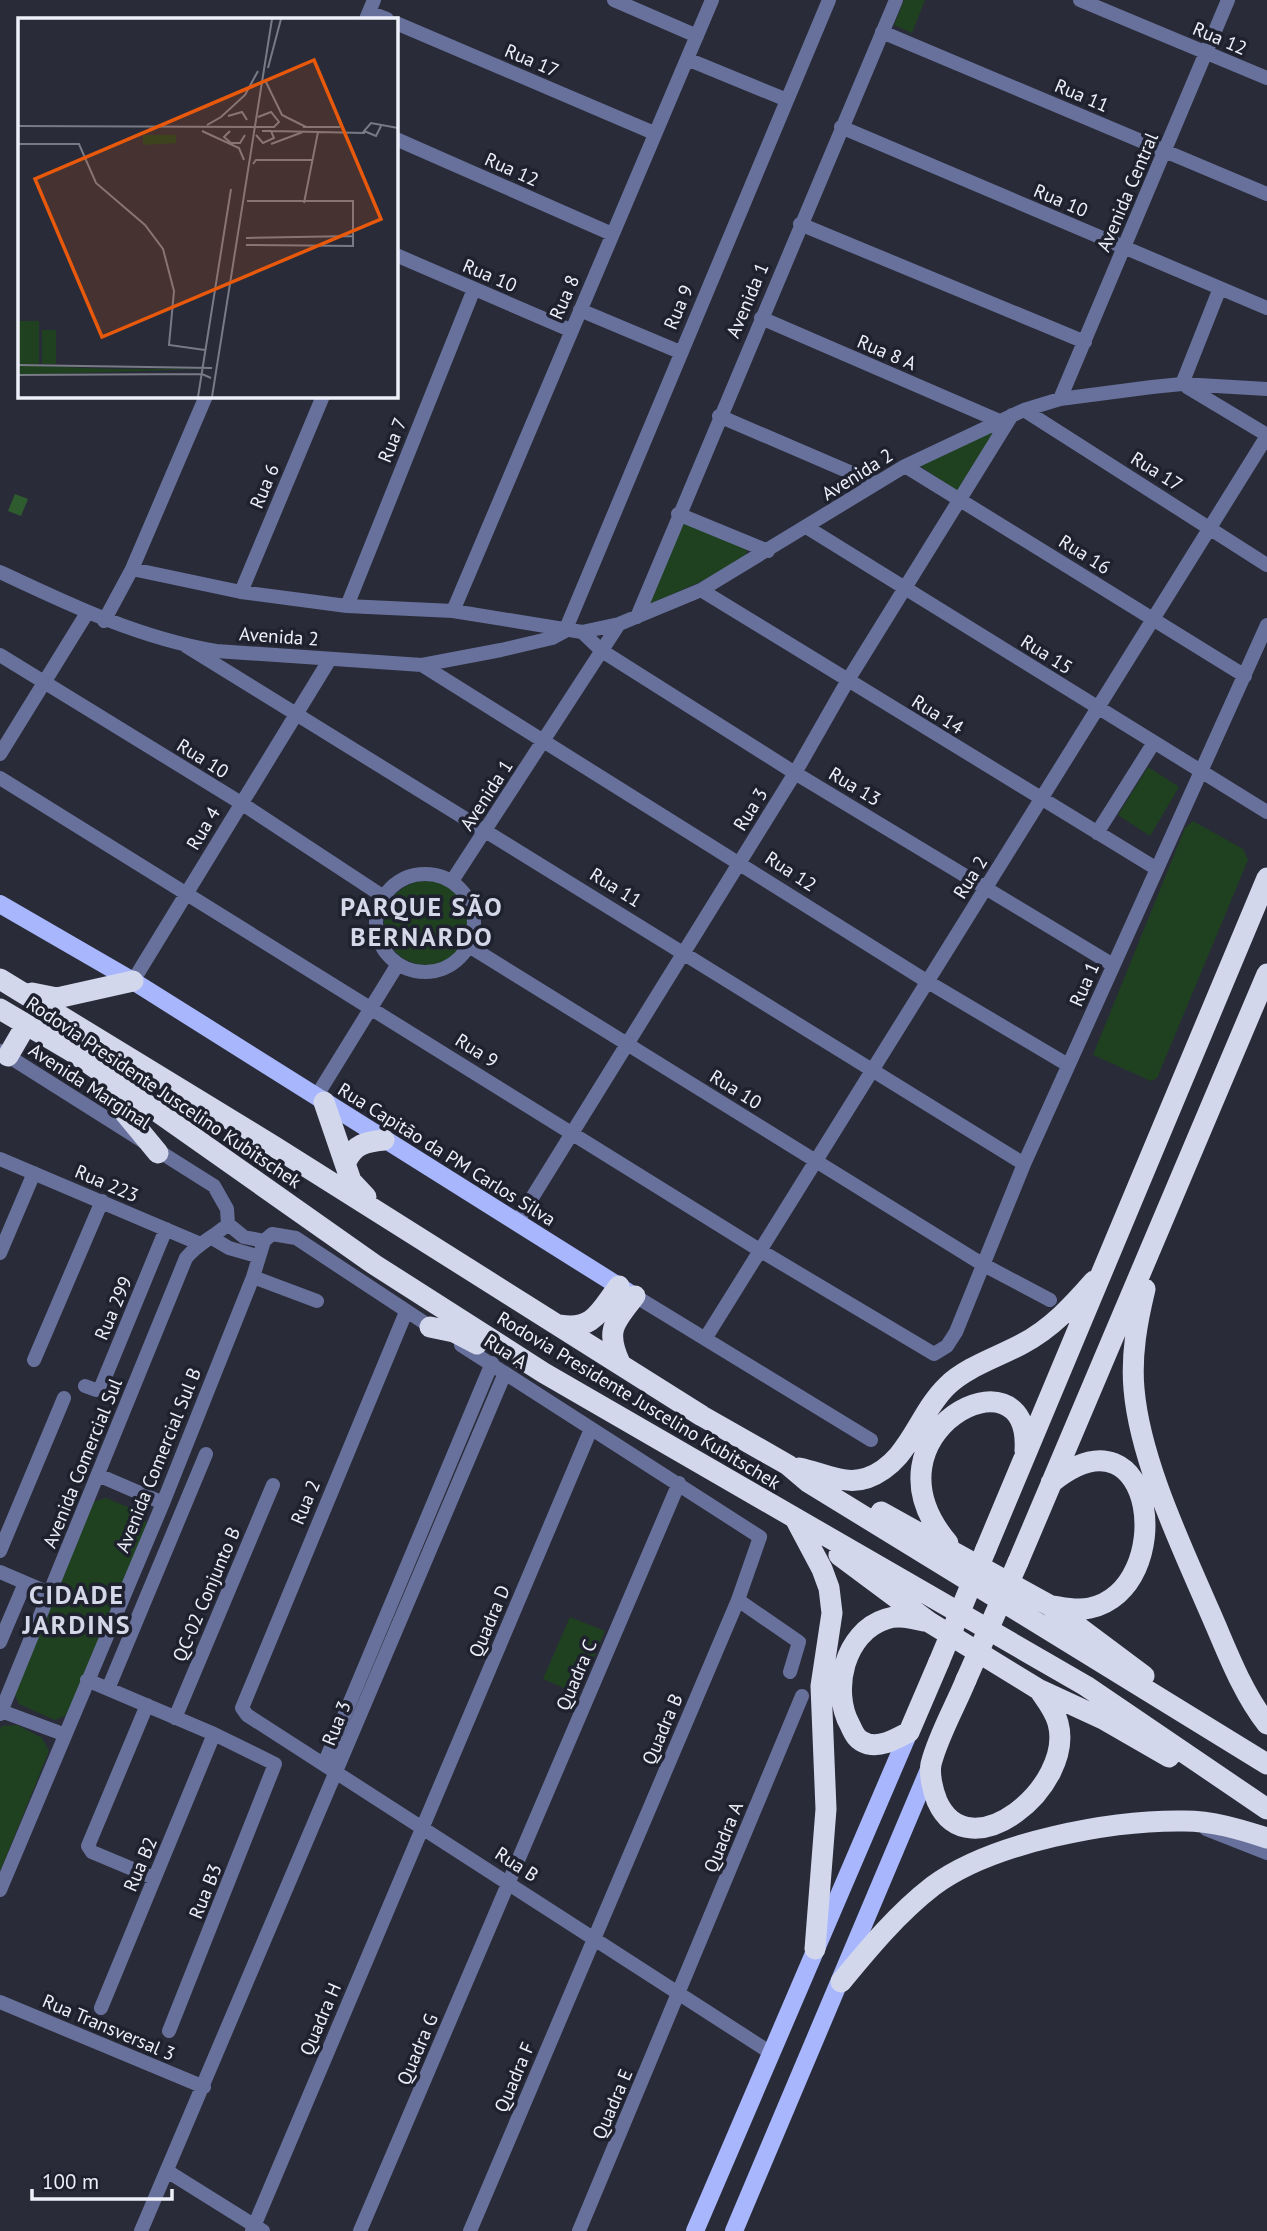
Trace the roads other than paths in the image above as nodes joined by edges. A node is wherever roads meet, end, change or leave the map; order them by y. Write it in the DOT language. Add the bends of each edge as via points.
graph roads {
  1 [pos="614,0"];
  2 [pos="712,0"];
  3 [pos="829,0"];
  4 [pos="896,0"];
  5 [pos="1080,0"];
  6 [pos="1228,0"];
  7 [pos="397,23"];
  8 [pos="882,32"];
  9 [pos="697,36"];
  10 [pos="1207,53"];
  11 [pos="687,59"];
  12 [pos="1267,78"];
  13 [pos="787,100"];
  14 [pos="841,127"];
  15 [pos="654,133"];
  16 [pos="397,139"];
  17 [pos="1166,151"];
  18 [pos="1267,194"];
  19 [pos="800,224"];
  20 [pos="612,234"];
  21 [pos="1125,247"];
  22 [pos="397,255"];
  23 [pos="1220,288"];
  24 [pos="474,289"];
  25 [pos="1267,308"];
  26 [pos="580,310"];
  27 [pos="761,318"];
  28 [pos="570,330"];
  29 [pos="1085,342"];
  30 [pos="680,352"];
  31 [pos="1182,384"];
  32 [pos="1267,389"];
  33 [pos="206,397"];
  34 [pos="323,397"];
  35 [pos="1060,399"];
  36 [pos="1018,412"];
  37 [pos="719,416"];
  38 [pos="997,420"];
  39 [pos="1267,435"];
  40 [pos="905,466"];
  41 [pos="875,483"];
  42 [pos="960,500"];
  43 [pos="678,514"];
  44 [pos="1210,527"];
  45 [pos="808,528"];
  46 [pos="768,551"];
  47 [pos="1267,565"];
  48 [pos="132,569"];
  49 [pos="0,572"];
  50 [pos="905,588"];
  51 [pos="701,590"];
  52 [pos="241,592"];
  53 [pos="347,606"];
  54 [pos="453,611"];
  55 [pos="87,613"];
  56 [pos="637,617"];
  57 [pos="1152,619"];
  58 [pos="104,621"];
  59 [pos="619,624"];
  60 [pos="1267,625"];
  61 [pos="565,631"];
  62 [pos="582,632"];
  63 [pos="186,646"];
  64 [pos="602,651"];
  65 [pos="0,655"];
  66 [pos="330,659"];
  67 [pos="422,665"];
  68 [pos="1245,676"];
  69 [pos="848,680"];
  70 [pos="45,683"];
  71 [pos="1097,707"];
  72 [pos="297,712"];
  73 [pos="544,743"];
  74 [pos="1153,744"];
  75 [pos="0,754"];
  76 [pos="795,773"];
  77 [pos="1200,773"];
  78 [pos="0,778"];
  79 [pos="1040,800"];
  80 [pos="241,803"];
  81 [pos="1267,812"];
  82 [pos="487,830"];
  83 [pos="1097,833"];
  84 [pos="740,861"];
  85 [pos="1157,869"];
  86 [pos="1267,878"];
  87 [pos="452,881"];
  88 [pos="986,889"];
  89 [pos="186,893"];
  90 [pos="384,897"];
  91 [pos="0,904"];
  92 [pos="469,946"];
  93 [pos="685,952"];
  94 [pos="398,964"];
  95 [pos="1113,965"];
  96 [pos="1229,971"];
  97 [pos="1266,976"];
  98 [pos="3,980"];
  99 [pos="133,981"];
  100 [pos="928,982"];
  101 [pos="372,1007"];
  102 [pos="0,1009"];
  103 [pos="26,1025"];
  104 [pos="627,1044"];
  105 [pos="71,1051"];
  106 [pos="4,1053"];
  107 [pos="1068,1065"];
  108 [pos="873,1071"];
  109 [pos="320,1100"];
  110 [pos="574,1132"];
  111 [pos="384,1140"];
  112 [pos="158,1153"];
  113 [pos="0,1159"];
  114 [pos="817,1159"];
  115 [pos="346,1162"];
  116 [pos="1024,1164"];
  117 [pos="34,1173"];
  118 [pos="102,1201"];
  119 [pos="384,1216"];
  120 [pos="517,1222"];
  121 [pos="228,1224"];
  122 [pos="166,1229"];
  123 [pos="1158,1235"];
  124 [pos="212,1238"];
  125 [pos="264,1241"];
  126 [pos="198,1243"];
  127 [pos="761,1251"];
  128 [pos="0,1253"];
  129 [pos="257,1256"];
  130 [pos="982,1264"];
  131 [pos="1105,1268"];
  132 [pos="253,1277"];
  133 [pos="627,1291"];
  134 [pos="1049,1300"];
  135 [pos="317,1301"];
  136 [pos="406,1312"];
  137 [pos="558,1324"];
  138 [pos="430,1327"];
  139 [pos="705,1339"];
  140 [pos="934,1354"];
  141 [pos="34,1360"];
  142 [pos="492,1363"];
  143 [pos="620,1363"];
  144 [pos="505,1373"];
  145 [pos="544,1373"];
  146 [pos="85,1386"];
  147 [pos="64,1398"];
  148 [pos="591,1429"];
  149 [pos="871,1440"];
  150 [pos="206,1454"];
  151 [pos="1025,1460"];
  152 [pos="789,1466"];
  153 [pos="98,1475"];
  154 [pos="678,1483"];
  155 [pos="1049,1484"];
  156 [pos="273,1485"];
  157 [pos="163,1503"];
  158 [pos="795,1519"];
  159 [pos="758,1534"];
  160 [pos="953,1550"];
  161 [pos="0,1551"];
  162 [pos="0,1572"];
  163 [pos="410,1573"];
  164 [pos="25,1583"];
  165 [pos="49,1593"];
  166 [pos="738,1600"];
  167 [pos="1049,1605"];
  168 [pos="929,1622"];
  169 [pos="0,1642"];
  170 [pos="790,1672"];
  171 [pos="86,1680"];
  172 [pos="108,1689"];
  173 [pos="1038,1689"];
  174 [pos="802,1696"];
  175 [pos="147,1706"];
  176 [pos="242,1708"];
  177 [pos="1,1712"];
  178 [pos="175,1718"];
  179 [pos="1199,1721"];
  180 [pos="1267,1724"];
  181 [pos="909,1732"];
  182 [pos="63,1734"];
  183 [pos="214,1734"];
  184 [pos="324,1764"];
  185 [pos="1267,1764"];
  186 [pos="931,1766"];
  187 [pos="337,1772"];
  188 [pos="1228,1783"];
  189 [pos="1267,1809"];
  190 [pos="1185,1821"];
  191 [pos="422,1827"];
  192 [pos="1267,1838"];
  193 [pos="1267,1853"];
  194 [pos="154,1878"];
  195 [pos="509,1881"];
  196 [pos="0,1890"];
  197 [pos="594,1938"];
  198 [pos="815,1949"];
  199 [pos="841,1982"];
  200 [pos="680,1992"];
  201 [pos="0,2002"];
  202 [pos="101,2008"];
  203 [pos="169,2031"];
  204 [pos="771,2053"];
  205 [pos="204,2087"];
  206 [pos="167,2171"];
  207 [pos="256,2229"];
  208 [pos="141,2231"];
  209 [pos="360,2231"];
  210 [pos="470,2231"];
  211 [pos="579,2231"];
  212 [pos="695,2231"];
  213 [pos="734,2231"];
  1 -- 9 [label="street"];
  2 -- 9 [label="street, Rua 8"];
  3 -- 13 [label="street, Rua 9"];
  4 -- 8 [label="street, Avenida 1"];
  5 -- 10 [label="street, Rua 12"];
  6 -- 10 [label="street, Avenida Central"];
  7 -- 15 [label="street, Rua 17"];
  8 -- 14 [label="street, Avenida 1"];
  8 -- 17 [label="street, Rua 11"];
  9 -- 11 [label="street, Rua 8"];
  10 -- 12 [label="street, Rua 12"];
  10 -- 17 [label="street, Avenida Central"];
  11 -- 13 [label="street"];
  11 -- 15 [label="street, Rua 8"];
  13 -- 30 [label="street, Rua 9"];
  14 -- 19 [label="street, Avenida 1"];
  14 -- 21 [label="street, Rua 10"];
  15 -- 20 [label="street, Rua 8"];
  16 -- 20 [label="street, Rua 12"];
  17 -- 18 [label="street, Rua 11"];
  17 -- 21 [label="street, Avenida Central"];
  19 -- 27 [label="street, Avenida 1"];
  19 -- 29 [label="street"];
  20 -- 26 [label="street, Rua 8"];
  21 -- 23 [label="street, Rua 10"];
  21 -- 29 [label="street, Avenida Central"];
  22 -- 24 [label="street, Rua 10"];
  23 -- 25 [label="street, Rua 10"];
  23 -- 31 [label="street"];
  24 -- 28 [label="street, Rua 10"];
  24 -- 53 [label="street, Rua 7"];
  26 -- 28 [label="street, Rua 8"];
  26 -- 30 [label="street"];
  27 -- 37 [label="street, Avenida 1"];
  27 -- 38 [label="street, Rua 8 A"];
  28 -- 54 [label="street, Rua 8"];
  29 -- 35 [label="street, Avenida Central"];
  30 -- 61 [label="street, Rua 9"];
  31 -- 32 [label="street, Avenida 2"];
  31 -- 35 [label="street, Avenida 2"];
  31 -- 39 [label="street"];
  33 -- 48 [label="street"];
  34 -- 52 [label="street, Rua 6"];
  35 -- 36 [label="street, Avenida 2"];
  36 -- 38 [label="street, Avenida 2"];
  36 -- 42 [label="street, Rua 3"];
  36 -- 44 [label="street, Rua 17"];
  37 -- 41 [label="street"];
  37 -- 43 [label="street, Avenida 1"];
  38 -- 40 [label="street, Avenida 2"];
  39 -- 44 [label="street, Rua 2"];
  40 -- 41 [label="street, Avenida 2"];
  40 -- 42 [label="street, Rua 16"];
  41 -- 45 [label="street, Avenida 2"];
  42 -- 50 [label="street, Rua 3"];
  42 -- 57 [label="street, Rua 16"];
  43 -- 46 [label="street"];
  43 -- 56 [label="street, Avenida 1"];
  44 -- 47 [label="street, Rua 17"];
  44 -- 57 [label="street, Rua 2"];
  45 -- 46 [label="street, Avenida 2"];
  45 -- 50 [label="street, Rua 15"];
  46 -- 51 [label="street, Avenida 2"];
  48 -- 52 [label="street, Avenida 2"];
  48 -- 58 [label="street"];
  49 -- 55 [label="street, Avenida 2"];
  50 -- 69 [label="street, Rua 3"];
  50 -- 71 [label="street, Rua 15"];
  51 -- 56 [label="street, Avenida 2"];
  51 -- 69 [label="street, Rua 14"];
  52 -- 53 [label="street, Avenida 2"];
  53 -- 54 [label="street, Avenida 2"];
  54 -- 61 [label="street, Avenida 2"];
  55 -- 58 [label="street, Avenida 2"];
  55 -- 70 [label="street"];
  56 -- 59 [label="street, Avenida 2"];
  57 -- 68 [label="street, Rua 16"];
  57 -- 71 [label="street, Rua 2"];
  58 -- 63 [label="street, Avenida 2"];
  59 -- 62 [label="street, Avenida 2"];
  59 -- 64 [label="street, Avenida 1"];
  60 -- 68 [label="street, Rua 1"];
  61 -- 62 [label="street, Avenida 2"];
  61 -- 67 [label="street, Avenida 2" via="552,638"];
  62 -- 64 [label="street, Rua 13"];
  63 -- 66 [label="street, Avenida 2"];
  63 -- 72 [label="street, Rua 11"];
  64 -- 73 [label="street, Avenida 1"];
  64 -- 76 [label="street, Rua 13"];
  65 -- 70 [label="street, Rua 10"];
  66 -- 67 [label="street, Avenida 2"];
  66 -- 72 [label="street, Rua 4"];
  67 -- 73 [label="street, Rua 12"];
  68 -- 77 [label="street, Rua 1"];
  69 -- 76 [label="street, Rua 3"];
  69 -- 79 [label="street, Rua 14"];
  70 -- 75 [label="street"];
  70 -- 80 [label="street, Rua 10"];
  71 -- 74 [label="street, Rua 15"];
  71 -- 79 [label="street, Rua 2"];
  72 -- 80 [label="street, Rua 4"];
  72 -- 82 [label="street, Rua 11"];
  73 -- 82 [label="street, Avenida 1"];
  73 -- 84 [label="street, Rua 12"];
  74 -- 77 [label="street, Rua 15"];
  74 -- 83 [label="street"];
  76 -- 84 [label="street, Rua 3"];
  76 -- 88 [label="street, Rua 13"];
  77 -- 81 [label="street, Rua 15"];
  77 -- 85 [label="street, Rua 1"];
  78 -- 89 [label="street, Rua 9"];
  79 -- 83 [label="street, Rua 14"];
  79 -- 88 [label="street, Rua 2"];
  80 -- 89 [label="street, Rua 4"];
  80 -- 90 [label="street, Rua 10"];
  82 -- 87 [label="street, Avenida 1"];
  82 -- 93 [label="street, Rua 11"];
  83 -- 85 [label="street, Rua 14"];
  84 -- 93 [label="street, Rua 3"];
  84 -- 100 [label="street, Rua 12"];
  85 -- 95 [label="street, Rua 1"];
  86 -- 96 [label="highway"];
  87 -- 90 [label="street" via="422,873 407,877"];
  87 -- 92 [label="street" via="471,903 475,917"];
  88 -- 95 [label="street, Rua 13"];
  88 -- 100 [label="street, Rua 2"];
  89 -- 99 [label="street, Rua 4"];
  89 -- 101 [label="street, Rua 9"];
  90 -- 94 [label="street" via="377,911 378,933 387,954"];
  91 -- 99 [label="main road, Rua Capitão da PM Carlos Silva"];
  92 -- 94 [label="street" via="459,959 438,970 413,971"];
  92 -- 104 [label="street, Rua 10"];
  93 -- 104 [label="street, Rua 3"];
  93 -- 108 [label="street, Rua 11"];
  94 -- 101 [label="street"];
  95 -- 107 [label="street, Rua 1"];
  96 -- 97 [label="highway" via="1228,990 1203,1051 1203,1059 1212,1069 1223,1065 1249,1000"];
  96 -- 131 [label="highway"];
  97 -- 123 [label="highway"];
  98 -- 99 [label="highway" via="57,998"];
  98 -- 119 [label="highway, Rodovia Presidente Juscelino Kubitschek"];
  99 -- 109 [label="main road, Rua Capitão da PM Carlos Silva"];
  100 -- 107 [label="street, Rua 12"];
  100 -- 108 [label="street, Rua 2"];
  101 -- 109 [label="street"];
  101 -- 110 [label="street, Rua 9"];
  102 -- 103 [label="highway, Rodovia Presidente Juscelino Kubitschek"];
  103 -- 105 [label="highway, Rodovia Presidente Juscelino Kubitschek"];
  103 -- 106 [label="highway"];
  104 -- 110 [label="street, Rua 3"];
  104 -- 114 [label="street, Rua 10"];
  105 -- 112 [label="highway"];
  105 -- 145 [label="highway, Rodovia Presidente Juscelino Kubitschek" via="375,1265"];
  106 -- 112 [label="street, Avenida Marginal"];
  107 -- 116 [label="street, Rua 1"];
  108 -- 114 [label="street, Rua 2"];
  108 -- 116 [label="street, Rua 11"];
  109 -- 111 [label="main road, Rua Capitão da PM Carlos Silva"];
  109 -- 115 [label="highway"];
  110 -- 120 [label="street, Rua 3"];
  110 -- 127 [label="street, Rua 9"];
  111 -- 115 [label="highway" via="359,1144"];
  111 -- 120 [label="main road, Rua Capitão da PM Carlos Silva"];
  112 -- 121 [label="street, Avenida Marginal" via="214,1186 227,1209"];
  113 -- 117 [label="street, Rua 223"];
  114 -- 127 [label="street, Rua 2"];
  114 -- 130 [label="street, Rua 10"];
  115 -- 119 [label="highway" via="351,1181"];
  116 -- 130 [label="street, Rua 1"];
  117 -- 118 [label="street, Rua 223"];
  117 -- 128 [label="street"];
  118 -- 122 [label="street, Rua 223"];
  118 -- 141 [label="street"];
  119 -- 137 [label="highway, Rodovia Presidente Juscelino Kubitschek"];
  120 -- 133 [label="main road, Rua Capitão da PM Carlos Silva"];
  121 -- 124 [label="street"];
  121 -- 125 [label="street" via="244,1237"];
  122 -- 126 [label="street, Rua 223"];
  122 -- 146 [label="street, Rua 299" via="101,1387"];
  123 -- 155 [label="highway"];
  123 -- 180 [label="highway" via="1134,1345 1137,1414 1176,1533 1232,1661"];
  124 -- 126 [label="street"];
  124 -- 129 [label="street"];
  125 -- 129 [label="street"];
  125 -- 136 [label="street, Rua A" via="272,1234 296,1238"];
  126 -- 153 [label="street, Avenida Comercial Sul" via="186,1258"];
  127 -- 139 [label="street, Rua 2"];
  127 -- 140 [label="street, Rua 9"];
  129 -- 132 [label="street"];
  130 -- 134 [label="street, Rua 10"];
  130 -- 140 [label="street, Rua 1" via="951,1340"];
  131 -- 151 [label="highway"];
  131 -- 152 [label="highway" via="1046,1328 949,1383 910,1442 887,1467 855,1480"];
  132 -- 135 [label="street"];
  132 -- 157 [label="street, Avenida Comercial Sul B"];
  133 -- 137 [label="highway" via="586,1325"];
  133 -- 139 [label="street, Rua Capitão da PM Carlos Silva"];
  133 -- 143 [label="highway" via="612,1333 611,1344"];
  136 -- 138 [label="street, Rua A"];
  136 -- 176 [label="street, Rua 2"];
  137 -- 143 [label="highway, Rodovia Presidente Juscelino Kubitschek"];
  138 -- 142 [label="street, Rua A"];
  138 -- 145 [label="highway" via="454,1332"];
  139 -- 149 [label="street, Rua Capitão da PM Carlos Silva"];
  142 -- 144 [label="street, Rua A"];
  142 -- 163 [label="street, Rua 3"];
  143 -- 152 [label="highway, Rodovia Presidente Juscelino Kubitschek"];
  144 -- 148 [label="street, Rua A"];
  144 -- 163 [label="street, Rua 3"];
  145 -- 158 [label="highway, Rodovia Presidente Juscelino Kubitschek"];
  147 -- 161 [label="street"];
  148 -- 154 [label="street, Rua A"];
  148 -- 191 [label="street, Quadra D"];
  150 -- 172 [label="street"];
  151 -- 160 [label="highway" via="1022,1421 1004,1403 980,1402 942,1426 923,1457 920,1490 931,1521"];
  151 -- 181 [label="highway, bridge"];
  152 -- 160 [label="highway"];
  152 -- 179 [label="highway, Rodovia Presidente Juscelino Kubitschek" via="1040,1627"];
  153 -- 157 [label="street"];
  153 -- 165 [label="street, Avenida Comercial Sul"];
  154 -- 159 [label="street, Rua A"];
  154 -- 195 [label="street, Quadra C"];
  155 -- 167 [label="highway" via="1085,1461 1116,1464 1136,1484 1146,1530 1133,1575 1115,1596 1088,1609"];
  155 -- 186 [label="highway, bridge"];
  156 -- 178 [label="street, QC-02 Conjunto B"];
  157 -- 171 [label="street, Avenida Comercial Sul B"];
  158 -- 168 [label="highway"];
  158 -- 188 [label="highway, Rodovia Presidente Juscelino Kubitschek" via="923,1588 1086,1686"];
  158 -- 198 [label="highway" via="822,1569 832,1613 821,1686 826,1810"];
  159 -- 166 [label="street, Quadra B"];
  160 -- 167 [label="highway"];
  162 -- 164 [label="street"];
  163 -- 184 [label="street, Rua 3"];
  163 -- 187 [label="street, Rua 3"];
  164 -- 165 [label="street"];
  164 -- 169 [label="street"];
  165 -- 177 [label="street, Avenida Comercial Sul"];
  166 -- 170 [label="street" via="799,1642"];
  166 -- 197 [label="street, Quadra B"];
  167 -- 179 [label="highway"];
  168 -- 173 [label="highway"];
  168 -- 181 [label="highway" via="896,1617 876,1623 855,1646 841,1679 846,1718 861,1742 884,1744"];
  171 -- 172 [label="street"];
  171 -- 182 [label="street, Avenida Comercial Sul B"];
  172 -- 175 [label="street"];
  173 -- 186 [label="highway" via="1056,1714 1059,1749 1042,1790 1017,1812 987,1826 968,1827 957,1822 939,1805"];
  173 -- 188 [label="highway" via="1103,1719 1203,1776"];
  174 -- 200 [label="street, Quadra A"];
  175 -- 178 [label="street"];
  175 -- 194 [label="street" via="88,1843 89,1849"];
  176 -- 184 [label="street, Rua B"];
  177 -- 182 [label="street"];
  178 -- 183 [label="street"];
  179 -- 185 [label="highway, Rodovia Presidente Juscelino Kubitschek"];
  181 -- 198 [label="main road"];
  182 -- 196 [label="street, Avenida Comercial Sul B"];
  183 -- 194 [label="street, Rua B2"];
  183 -- 203 [label="street, Rua B3" via="275,1765"];
  184 -- 187 [label="street, Rua B"];
  186 -- 199 [label="main road"];
  187 -- 191 [label="street, Rua B"];
  187 -- 205 [label="street, Rua 3"];
  188 -- 189 [label="highway, Rodovia Presidente Juscelino Kubitschek"];
  190 -- 192 [label="highway" via="1228,1825"];
  190 -- 193 [label="street"];
  190 -- 199 [label="highway" via="1086,1831 987,1856 932,1886 883,1931"];
  191 -- 195 [label="street, Rua B"];
  191 -- 207 [label="street, Quadra H"];
  194 -- 202 [label="street, Rua B2"];
  195 -- 197 [label="street, Rua B"];
  195 -- 209 [label="street, Quadra G"];
  197 -- 200 [label="street, Rua B"];
  197 -- 210 [label="street, Quadra F"];
  198 -- 204 [label="main road"];
  199 -- 213 [label="main road"];
  200 -- 204 [label="street, Rua B"];
  200 -- 211 [label="street, Quadra E"];
  201 -- 205 [label="street, Rua Transversal 3"];
  204 -- 212 [label="main road"];
  205 -- 206 [label="street, Rua 3"];
  206 -- 207 [label="street"];
  206 -- 208 [label="street, Rua 3"];
}
